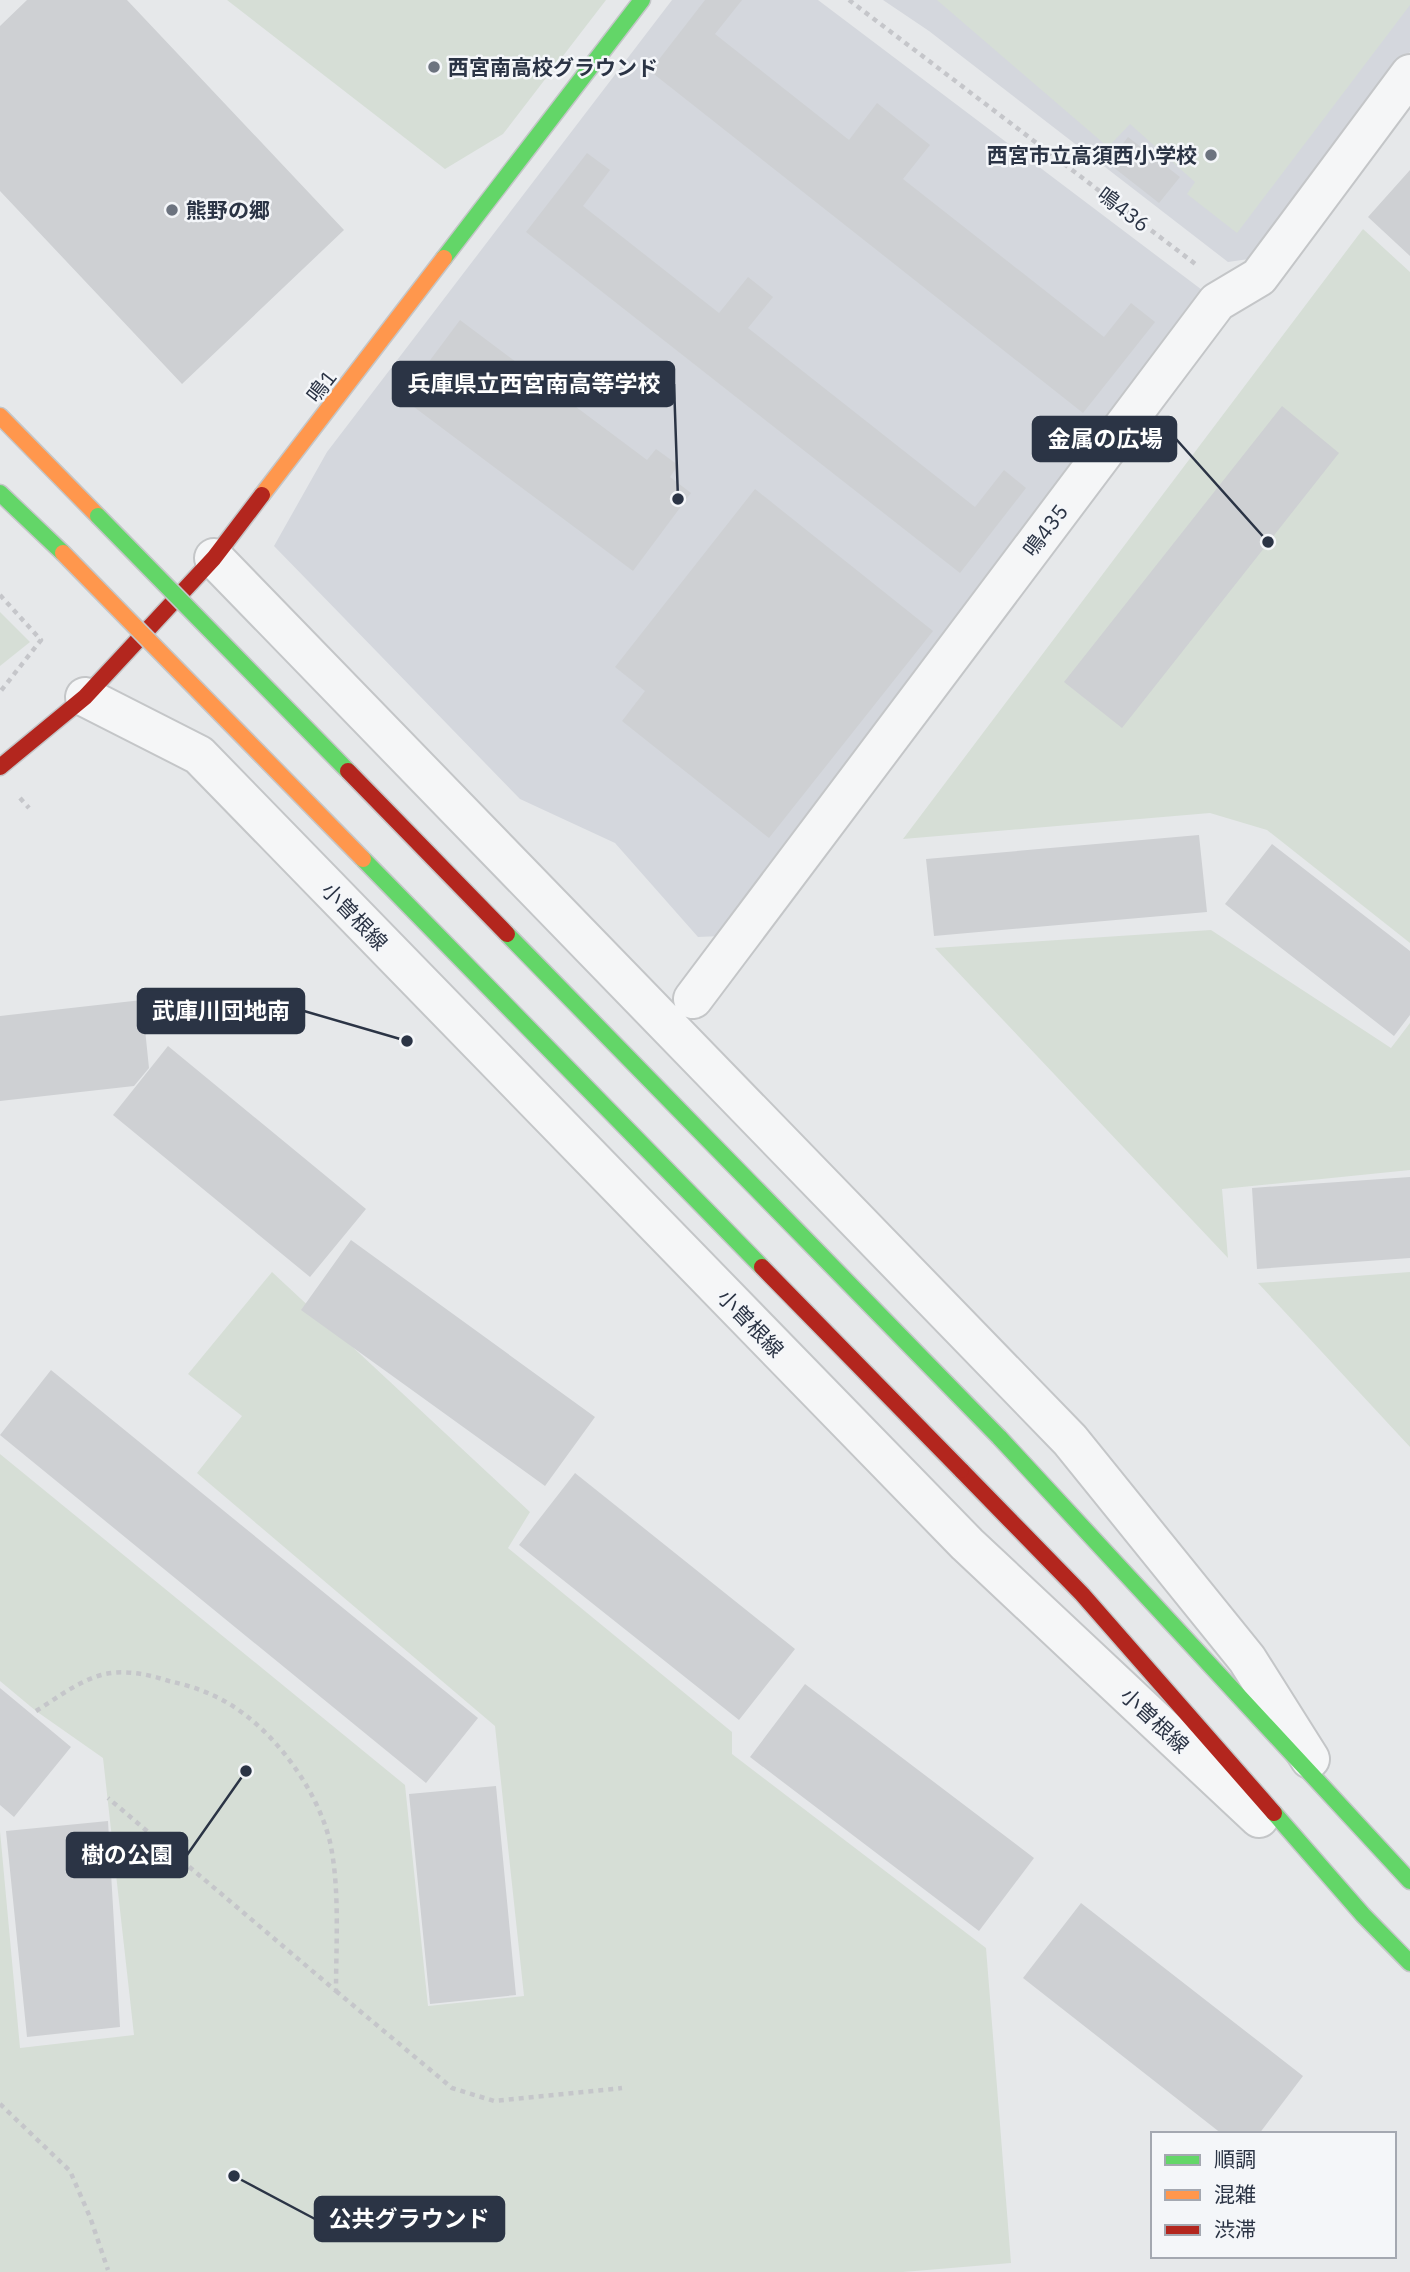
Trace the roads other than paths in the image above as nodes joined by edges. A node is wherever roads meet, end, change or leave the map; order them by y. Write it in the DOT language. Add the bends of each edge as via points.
graph roads {
  1 [pos="642,0"];
  2 [pos="1410,74"];
  3 [pos="0,416"];
  4 [pos="0,493"];
  5 [pos="214,558"];
  6 [pos="85,697"];
  7 [pos="0,767"];
  8 [pos="693,999"];
  9 [pos="1338,1804"];
  10 [pos="1410,1881"];
  11 [pos="1363,1915"];
  12 [pos="1410,1963"];
  1 -- 5 [label="street, 鳴1"];
  2 -- 8 [label="street, 鳴435" via="1259,277 1217,302"];
  3 -- 9 [label="street, bridge" via="999,1437"];
  4 -- 11 [label="street, bridge" via="64,553 1082,1594"];
  5 -- 6 [label="street, 鳴1"];
  5 -- 9 [label="street" via="1070,1440 1247,1659"];
  6 -- 7 [label="street, 鳴1"];
  6 -- 11 [label="street, 小曽根線" via="199,755 967,1544"];
  9 -- 10 [label="street"];
  11 -- 12 [label="street, 小曽根線"];
}
